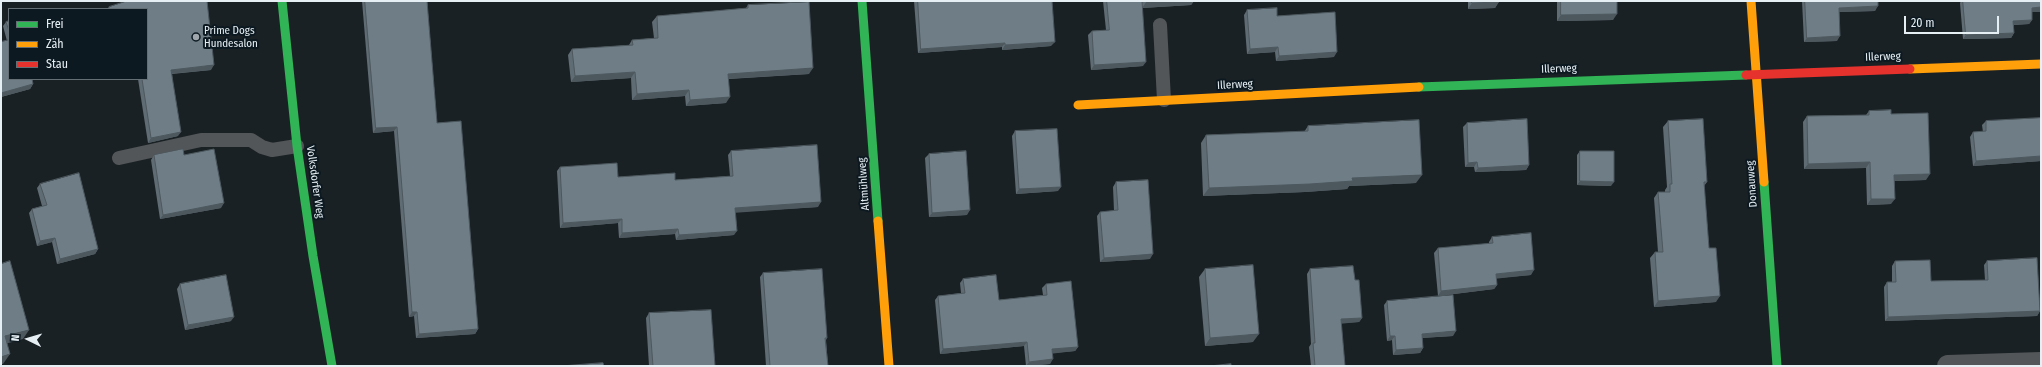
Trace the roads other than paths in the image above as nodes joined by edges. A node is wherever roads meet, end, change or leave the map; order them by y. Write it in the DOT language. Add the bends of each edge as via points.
graph roads {
  1 [pos="282,1"];
  2 [pos="862,1"];
  3 [pos="1751,1"];
  4 [pos="1160,25"];
  5 [pos="2041,64"];
  6 [pos="1756,73"];
  7 [pos="1164,100"];
  8 [pos="1078,105"];
  9 [pos="297,146"];
  10 [pos="119,158"];
  11 [pos="2041,363"];
  12 [pos="332,366"];
  13 [pos="889,366"];
  14 [pos="1778,366"];
  15 [pos="1948,366"];
  1 -- 9 [label="street, Volksdorfer Weg"];
  2 -- 13 [label="street, Altmühlweg"];
  3 -- 6 [label="street, Donauweg"];
  4 -- 7 [label="lane"];
  5 -- 6 [label="street, Illerweg"];
  6 -- 7 [label="street, Illerweg"];
  6 -- 14 [label="street, Donauweg"];
  7 -- 8 [label="street, Illerweg"];
  9 -- 10 [label="lane" via="272,150 262,148 251,140 201,140"];
  9 -- 12 [label="street, Volksdorfer Weg"];
  11 -- 15 [label="street"];
}
